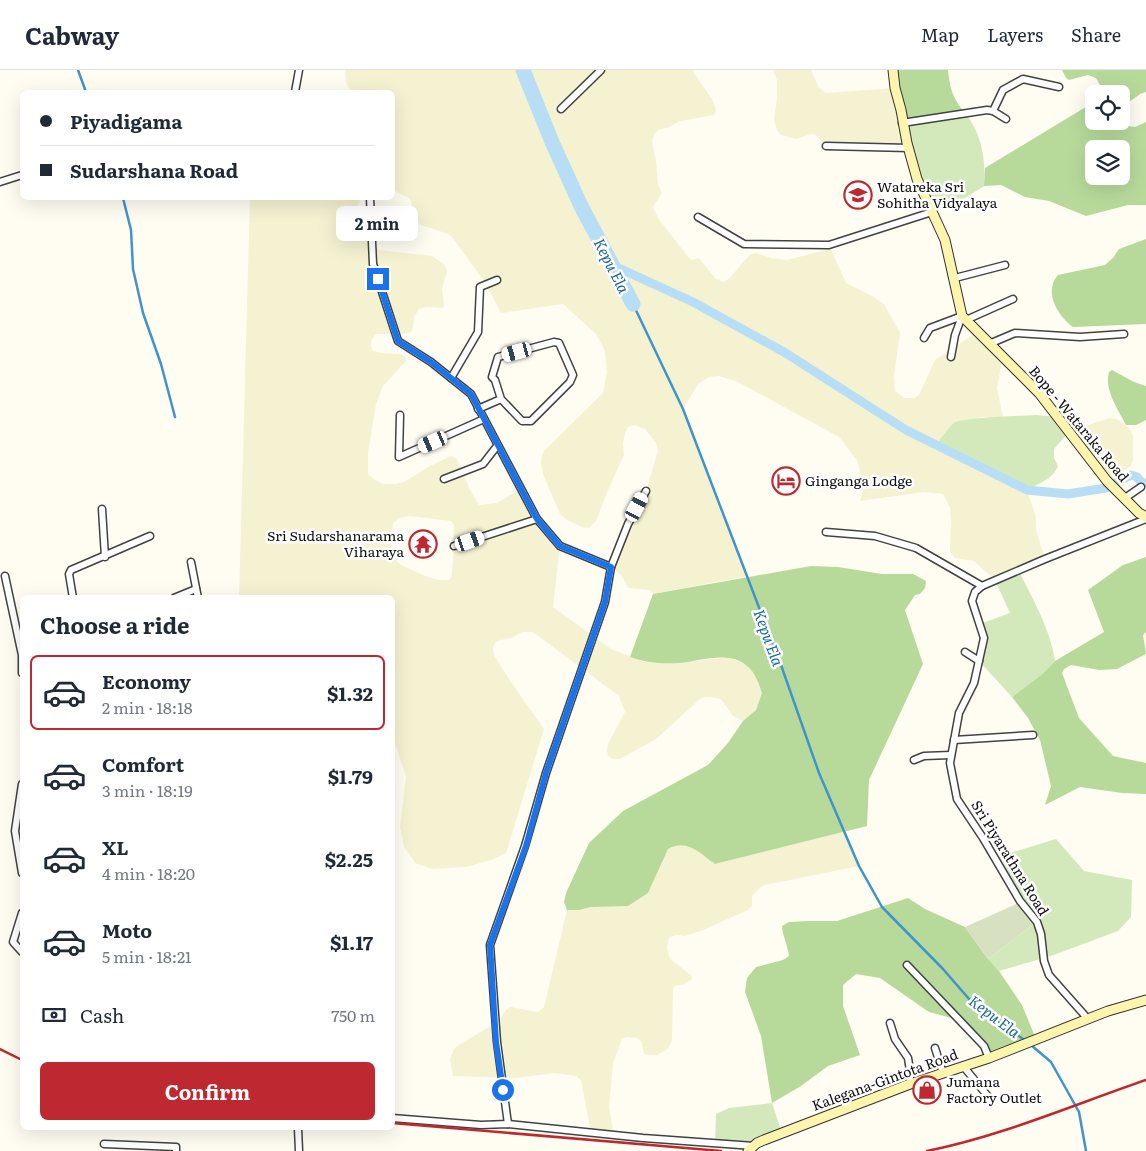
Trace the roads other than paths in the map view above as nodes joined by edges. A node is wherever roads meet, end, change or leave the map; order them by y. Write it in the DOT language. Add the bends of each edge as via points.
graph roads {
  1 [pos="299,70"];
  2 [pos="601,70"];
  3 [pos="893,70"];
  4 [pos="1059,87"];
  5 [pos="295,90"];
  6 [pos="561,109"];
  7 [pos="993,111"];
  8 [pos="1006,119"];
  9 [pos="902,123"];
  10 [pos="826,146"];
  11 [pos="908,148"];
  12 [pos="20,176"];
  13 [pos="0,182"];
  14 [pos="370,200"];
  15 [pos="932,212"];
  16 [pos="698,217"];
  17 [pos="1005,265"];
  18 [pos="955,278"];
  19 [pos="497,280"];
  20 [pos="1013,300"];
  21 [pos="964,318"];
  22 [pos="1124,334"];
  23 [pos="924,338"];
  24 [pos="989,344"];
  25 [pos="952,357"];
  26 [pos="451,378"];
  27 [pos="501,399"];
  28 [pos="478,409"];
  29 [pos="400,415"];
  30 [pos="484,419"];
  31 [pos="497,446"];
  32 [pos="444,479"];
  33 [pos="1140,487"];
  34 [pos="646,491"];
  35 [pos="1124,498"];
  36 [pos="102,509"];
  37 [pos="1146,518"];
  38 [pos="537,519"];
  39 [pos="826,532"];
  40 [pos="150,536"];
  41 [pos="454,546"];
  42 [pos="105,557"];
  43 [pos="191,562"];
  44 [pos="611,567"];
  45 [pos="5,576"];
  46 [pos="982,586"];
  47 [pos="196,589"];
  48 [pos="72,595"];
  49 [pos="181,595"];
  50 [pos="197,595"];
  51 [pos="20,646"];
  52 [pos="965,652"];
  53 [pos="979,661"];
  54 [pos="1033,734"];
  55 [pos="954,740"];
  56 [pos="951,755"];
  57 [pos="914,760"];
  58 [pos="20,797"];
  59 [pos="20,861"];
  60 [pos="20,919"];
  61 [pos="20,950"];
  62 [pos="907,965"];
  63 [pos="1146,1000"];
  64 [pos="1088,1019"];
  65 [pos="890,1023"];
  66 [pos="935,1048"];
  67 [pos="989,1058"];
  68 [pos="963,1066"];
  69 [pos="943,1073"];
  70 [pos="910,1084"];
  71 [pos="991,1100"];
  72 [pos="395,1118"];
  73 [pos="508,1124"];
  74 [pos="298,1130"];
  75 [pos="104,1144"];
  76 [pos="750,1149"];
  77 [pos="176,1151"];
  78 [pos="299,1151"];
  1 -- 5 [label="street"];
  2 -- 6 [label="street"];
  3 -- 9 [label="street"];
  4 -- 7 [label="street" via="1023,79 1003,90"];
  7 -- 8 [label="street"];
  7 -- 9 [label="street"];
  9 -- 11 [label="street"];
  10 -- 11 [label="street"];
  11 -- 15 [label="street"];
  12 -- 13 [label="street"];
  14 -- 26 [label="street" via="373,264 398,341"];
  15 -- 16 [label="street" via="828,245 744,244"];
  15 -- 18 [label="street" via="945,240"];
  17 -- 18 [label="street"];
  18 -- 21 [label="street"];
  19 -- 26 [label="street" via="480,287 478,332"];
  20 -- 21 [label="street"];
  21 -- 23 [label="street" via="930,328"];
  21 -- 24 [label="street, Bope - Wataraka Road"];
  21 -- 25 [label="street" via="955,336"];
  22 -- 24 [label="street" via="1080,337 1015,333"];
  24 -- 35 [label="street, Bope - Wataraka Road" via="1039,393"];
  26 -- 28 [label="street" via="471,394"];
  27 -- 27 [label="street" via="492,377 498,357 559,343 573,374 570,382 531,421 522,422"];
  27 -- 28 [label="street"];
  28 -- 30 [label="street"];
  29 -- 30 [label="street" via="399,457"];
  30 -- 31 [label="street"];
  31 -- 32 [label="street" via="483,464"];
  31 -- 38 [label="street"];
  33 -- 35 [label="street"];
  34 -- 44 [label="street" via="628,524"];
  35 -- 37 [label="street, Bope - Wataraka Road"];
  36 -- 42 [label="street"];
  37 -- 46 [label="street"];
  38 -- 41 [label="street"];
  38 -- 44 [label="street" via="560,546"];
  39 -- 46 [label="street" via="875,536 916,548"];
  40 -- 42 [label="street"];
  42 -- 48 [label="street" via="71,570"];
  43 -- 47 [label="street"];
  44 -- 73 [label="street" via="605,602 546,773 526,846 490,945 496,1042"];
  45 -- 51 [label="street"];
  46 -- 53 [label="street, Sri Piyarathna Road" via="972,601 984,638"];
  47 -- 49 [label="street"];
  47 -- 50 [label="street"];
  52 -- 53 [label="street"];
  53 -- 55 [label="street, Sri Piyarathna Road" via="974,683 958,713"];
  54 -- 55 [label="street"];
  55 -- 56 [label="street, Sri Piyarathna Road"];
  56 -- 57 [label="street" via="924,756"];
  56 -- 64 [label="street, Sri Piyarathna Road" via="957,799 1020,901 1037,922 1049,975"];
  58 -- 59 [label="street" via="15,831"];
  60 -- 61 [label="street" via="13,942"];
  62 -- 67 [label="street" via="984,1046"];
  63 -- 64 [label="street, Kalegana-Gintota Road"];
  64 -- 67 [label="street, Kalegana-Gintota Road"];
  65 -- 70 [label="street" via="895,1039 908,1058"];
  66 -- 69 [label="street"];
  67 -- 68 [label="street, Kalegana-Gintota Road"];
  68 -- 69 [label="street, Kalegana-Gintota Road"];
  68 -- 71 [label="street"];
  69 -- 70 [label="street, Kalegana-Gintota Road"];
  70 -- 76 [label="street, Kalegana-Gintota Road" via="764,1140"];
  72 -- 73 [label="street"];
  73 -- 76 [label="street"];
  74 -- 78 [label="street"];
  75 -- 77 [label="street" via="176,1147"];
}
